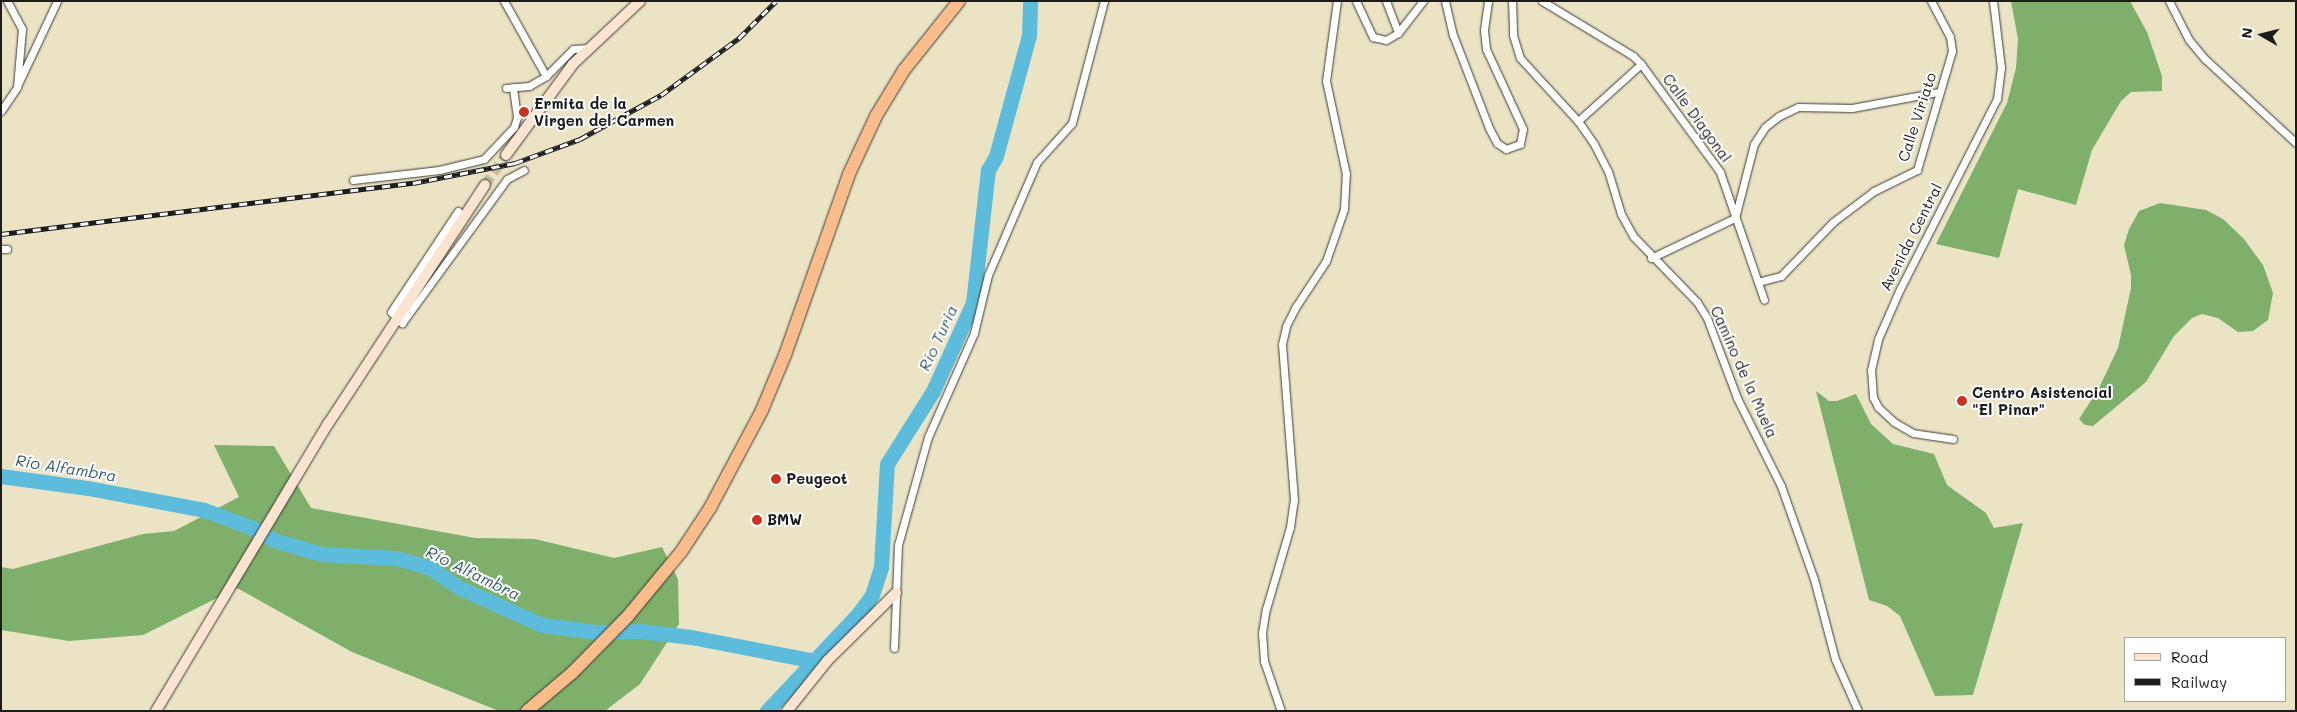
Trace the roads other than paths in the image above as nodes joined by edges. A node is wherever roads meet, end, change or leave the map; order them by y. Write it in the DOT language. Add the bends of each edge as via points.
graph roads {
  1 [pos="7,1"];
  2 [pos="58,1"];
  3 [pos="504,1"];
  4 [pos="640,1"];
  5 [pos="959,1"];
  6 [pos="1104,1"];
  7 [pos="1338,1"];
  8 [pos="1356,1"];
  9 [pos="1386,1"];
  10 [pos="1423,1"];
  11 [pos="1445,1"];
  12 [pos="1488,1"];
  13 [pos="1512,1"];
  14 [pos="1542,1"];
  15 [pos="1931,1"];
  16 [pos="1993,1"];
  17 [pos="2169,1"];
  18 [pos="1398,33"];
  19 [pos="589,48"];
  20 [pos="1641,64"];
  21 [pos="546,76"];
  22 [pos="17,87"];
  23 [pos="1938,92"];
  24 [pos="1,111"];
  25 [pos="1578,121"];
  26 [pos="2296,143"];
  27 [pos="506,156"];
  28 [pos="524,170"];
  29 [pos="352,180"];
  30 [pos="485,184"];
  31 [pos="458,211"];
  32 [pos="1735,218"];
  33 [pos="1651,258"];
  34 [pos="1758,282"];
  35 [pos="1764,300"];
  36 [pos="395,319"];
  37 [pos="1953,439"];
  38 [pos="896,593"];
  39 [pos="894,648"];
  40 [pos="156,711"];
  41 [pos="527,711"];
  42 [pos="786,711"];
  43 [pos="1281,711"];
  44 [pos="1858,711"];
  1 -- 22 [label="street" via="22,28"];
  2 -- 22 [label="street"];
  3 -- 21 [label="street"];
  4 -- 19 [label="main road"];
  5 -- 41 [label="highway" via="904,70 876,116 849,174 785,355 737,462 680,552 628,616"];
  6 -- 38 [label="street" via="1072,123 1037,162 988,275 974,333 928,437 898,545"];
  7 -- 43 [label="street" via="1326,81 1346,174 1344,209 1326,261 1289,320 1282,344 1294,500 1262,633 1264,661"];
  8 -- 18 [label="street" via="1374,36 1386,40"];
  9 -- 18 [label="street"];
  10 -- 18 [label="street"];
  11 -- 12 [label="street" via="1453,35 1489,128 1497,143 1506,149 1520,144 1522,129 1490,64 1484,40"];
  13 -- 25 [label="street, Camino de la Muela" via="1512,35 1520,58"];
  14 -- 20 [label="street, Calle Diagonal"];
  15 -- 23 [label="street, Calle Viriato" via="1950,38 1952,51"];
  16 -- 37 [label="street, Avenida Central" via="2001,68 1997,99 1900,288 1878,339 1871,370 1873,397 1878,407 1894,422 1913,433"];
  17 -- 26 [label="street" via="2189,40 2205,59"];
  19 -- 21 [label="street" via="573,49"];
  19 -- 27 [label="main road"];
  20 -- 25 [label="street"];
  20 -- 32 [label="street, Calle Diagonal" via="1720,172"];
  21 -- 29 [label="street" via="537,83 510,88 517,117 514,127 484,159 439,170"];
  22 -- 24 [label="street"];
  23 -- 32 [label="street" via="1852,108 1798,107 1779,116 1765,127 1754,144"];
  23 -- 34 [label="street, Calle Viriato" via="1917,170 1874,191 1833,222 1781,276"];
  25 -- 33 [label="street, Camino de la Muela" via="1608,171 1625,222"];
  28 -- 36 [label="street" via="508,179 402,323"];
  30 -- 36 [label="main road"];
  31 -- 36 [label="street" via="391,312"];
  32 -- 33 [label="street"];
  32 -- 34 [label="street, Calle Diagonal"];
  33 -- 44 [label="street, Camino de la Muela" via="1691,296 1707,318 1737,398 1784,495 1814,579 1835,659"];
  34 -- 35 [label="street, Calle Diagonal"];
  36 -- 40 [label="main road" via="273,514"];
  38 -- 39 [label="street"];
  38 -- 42 [label="main road" via="827,661"];
}
